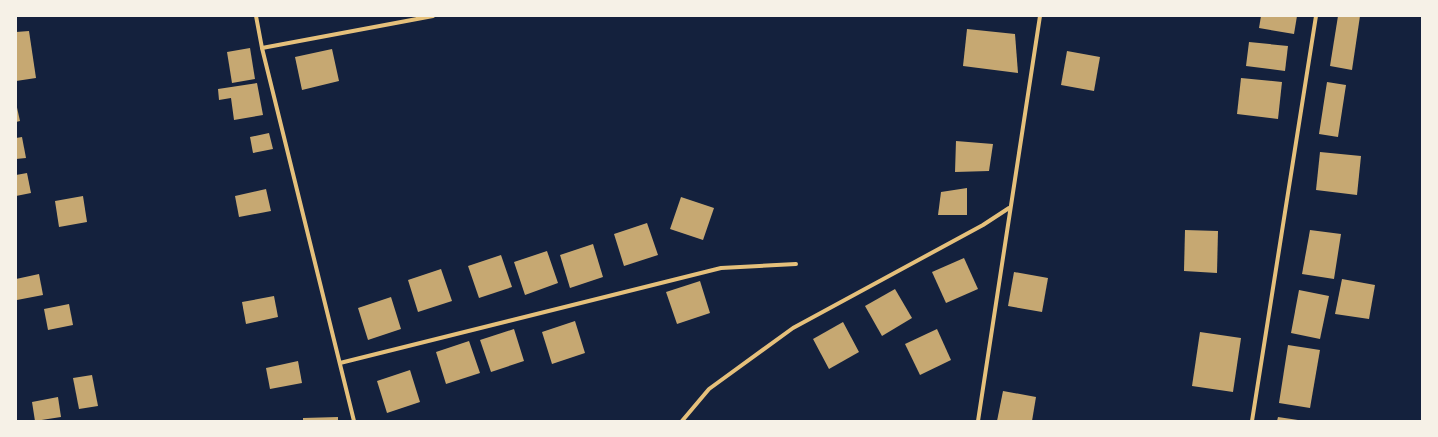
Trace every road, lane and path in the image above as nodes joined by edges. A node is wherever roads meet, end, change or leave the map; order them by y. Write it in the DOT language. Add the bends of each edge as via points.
graph roads {
  1 [pos="256,16"];
  2 [pos="433,16"];
  3 [pos="1040,16"];
  4 [pos="1316,16"];
  5 [pos="262,48"];
  6 [pos="1009,208"];
  7 [pos="796,264"];
  8 [pos="340,362"];
  9 [pos="354,421"];
  10 [pos="682,421"];
  11 [pos="978,421"];
  12 [pos="1252,421"];
  1 -- 5 [label="street"];
  2 -- 5 [label="street"];
  3 -- 6 [label="street"];
  4 -- 12 [label="street"];
  5 -- 8 [label="street"];
  6 -- 10 [label="street" via="983,225 793,328 709,390"];
  6 -- 11 [label="street"];
  7 -- 8 [label="street" via="721,268"];
  8 -- 9 [label="street"];
}
